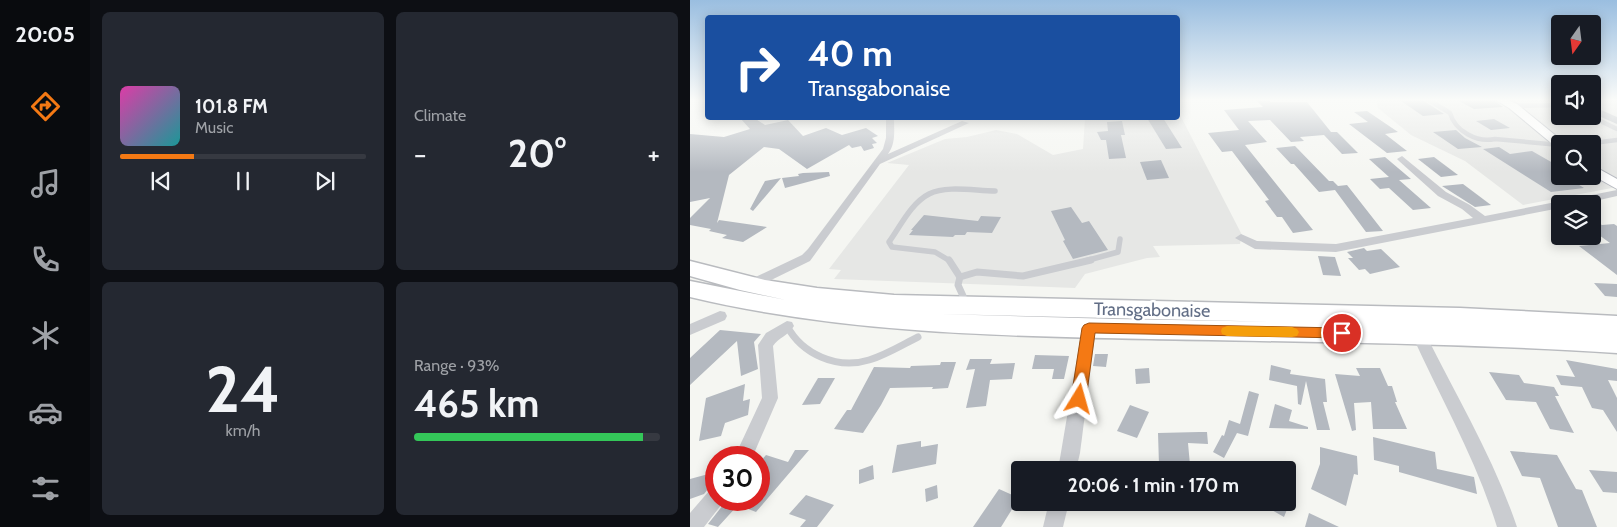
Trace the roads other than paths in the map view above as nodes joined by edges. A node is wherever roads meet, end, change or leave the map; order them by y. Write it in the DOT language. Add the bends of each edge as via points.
graph roads {
  1 [pos="890,124"];
  2 [pos="964,124"];
  3 [pos="1454,124"];
  4 [pos="1535,124"];
  5 [pos="1551,137"];
  6 [pos="1617,140"];
  7 [pos="1601,142"];
  8 [pos="1551,143"];
  9 [pos="1402,159"];
  10 [pos="878,162"];
  11 [pos="1601,175"];
  12 [pos="1617,185"];
  13 [pos="995,191"];
  14 [pos="1617,193"];
  15 [pos="1601,196"];
  16 [pos="1551,207"];
  17 [pos="1484,221"];
  18 [pos="1241,238"];
  19 [pos="1120,239"];
  20 [pos="690,268"];
  21 [pos="960,277"];
  22 [pos="752,284"];
  23 [pos="690,289"];
  24 [pos="963,296"];
  25 [pos="720,316"];
  26 [pos="1617,325"];
  27 [pos="787,326"];
  28 [pos="1089,328"];
  29 [pos="690,330"];
  30 [pos="1420,335"];
  31 [pos="918,337"];
  32 [pos="1617,343"];
  33 [pos="748,446"];
  34 [pos="1069,461"];
  35 [pos="705,511"];
  36 [pos="1057,511"];
  37 [pos="696,521"];
  38 [pos="1053,527"];
  39 [pos="1507,527"];
  1 -- 10 [label="street" via="887,149"];
  2 -- 10 [label="street"];
  3 -- 8 [label="lane" via="1485,141"];
  4 -- 5 [label="street"];
  6 -- 7 [label="lane"];
  9 -- 17 [label="street" via="1442,194"];
  10 -- 22 [label="street" via="806,258"];
  11 -- 12 [label="street"];
  13 -- 21 [label="lane" via="929,194 889,242 892,247 942,253"];
  14 -- 15 [label="street"];
  16 -- 17 [label="street"];
  17 -- 18 [label="street" via="1336,248 1255,245"];
  19 -- 21 [label="lane" via="1118,252 1112,256 1023,276 977,272"];
  20 -- 22 [label="highway, Transgabonaise"];
  21 -- 24 [label="lane" via="958,285"];
  22 -- 26 [label="highway, Transgabonaise" via="830,298 908,304 1460,317"];
  23 -- 28 [label="highway, Transgabonaise" via="776,308 853,317"];
  25 -- 29 [label="street"];
  27 -- 31 [label="lane" via="792,338 812,355 827,361 871,360"];
  27 -- 33 [label="street" via="765,345 770,398"];
  28 -- 30 [label="highway, Transgabonaise"];
  28 -- 34 [label="street"];
  30 -- 32 [label="highway, Transgabonaise"];
  30 -- 39 [label="street" via="1480,454"];
  35 -- 37 [label="street"];
  36 -- 38 [label="street"];
}
